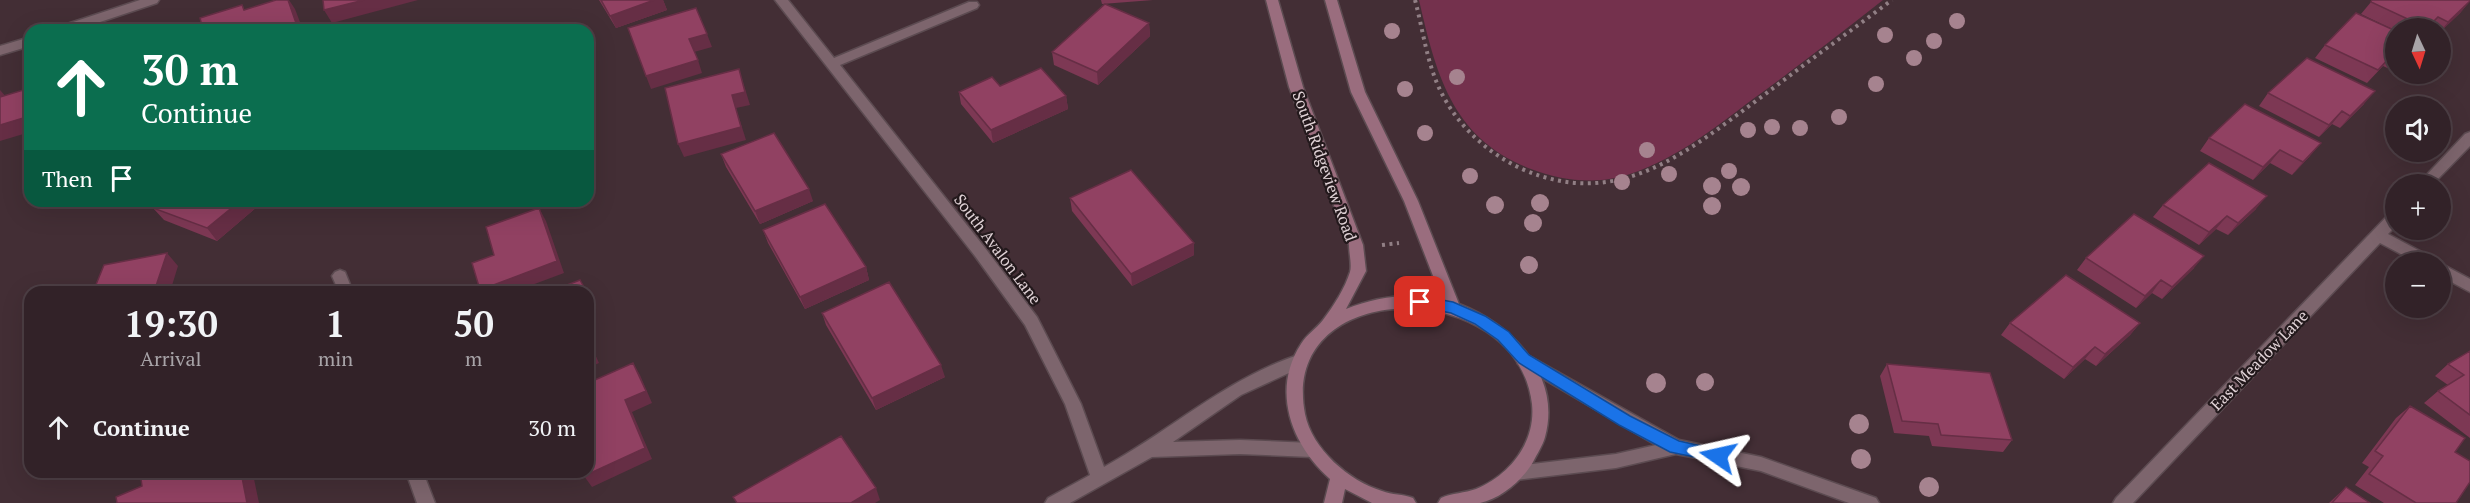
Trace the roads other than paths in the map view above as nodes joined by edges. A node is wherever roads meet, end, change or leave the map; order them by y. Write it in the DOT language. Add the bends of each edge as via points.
graph roads {
  1 [pos="153,0"];
  2 [pos="781,0"];
  3 [pos="1272,0"];
  4 [pos="1331,0"];
  5 [pos="973,5"];
  6 [pos="81,24"];
  7 [pos="24,43"];
  8 [pos="0,51"];
  9 [pos="830,64"];
  10 [pos="2470,137"];
  11 [pos="2435,174"];
  12 [pos="2385,228"];
  13 [pos="2378,235"];
  14 [pos="2409,252"];
  15 [pos="2451,275"];
  16 [pos="340,276"];
  17 [pos="344,286"];
  18 [pos="2470,286"];
  19 [pos="1453,308"];
  20 [pos="1327,326"];
  21 [pos="1524,359"];
  22 [pos="1298,361"];
  23 [pos="1676,447"];
  24 [pos="1149,450"];
  25 [pos="1312,450"];
  26 [pos="1516,473"];
  27 [pos="1339,477"];
  28 [pos="416,478"];
  29 [pos="1100,478"];
  30 [pos="1464,502"];
  31 [pos="426,503"];
  32 [pos="1054,503"];
  33 [pos="1333,503"];
  34 [pos="1407,503"];
  35 [pos="1447,503"];
  36 [pos="1870,503"];
  37 [pos="2122,503"];
  1 -- 6 [label="street"];
  2 -- 9 [label="street, South Avalon Lane"];
  3 -- 20 [label="main road, South Ridgeview Road" via="1296,87 1356,245 1358,271"];
  4 -- 19 [label="main road" via="1358,93 1411,201"];
  5 -- 9 [label="street"];
  7 -- 8 [label="street"];
  9 -- 29 [label="street, South Avalon Lane" via="1030,321 1073,405"];
  10 -- 11 [label="street"];
  12 -- 13 [label="street, East Meadow Lane"];
  13 -- 14 [label="street"];
  13 -- 37 [label="street, East Meadow Lane"];
  15 -- 18 [label="street"];
  16 -- 17 [label="street"];
  19 -- 20 [label="main road" via="1420,302 1386,302 1354,311"];
  19 -- 21 [label="main road" via="1503,336"];
  20 -- 22 [label="main road, South Ridgeview Road"];
  21 -- 23 [label="street"];
  21 -- 26 [label="main road" via="1536,378 1540,428 1532,452"];
  22 -- 24 [label="street" via="1235,390"];
  22 -- 25 [label="main road" via="1292,396 1297,424"];
  23 -- 26 [label="street" via="1616,461"];
  23 -- 36 [label="street" via="1761,464"];
  24 -- 25 [label="street"];
  24 -- 29 [label="street"];
  25 -- 27 [label="main road"];
  26 -- 30 [label="main road" via="1493,490"];
  27 -- 33 [label="main road"];
  27 -- 34 [label="main road" via="1377,498"];
  28 -- 31 [label="street"];
  29 -- 32 [label="street"];
  30 -- 35 [label="main road"];
}
